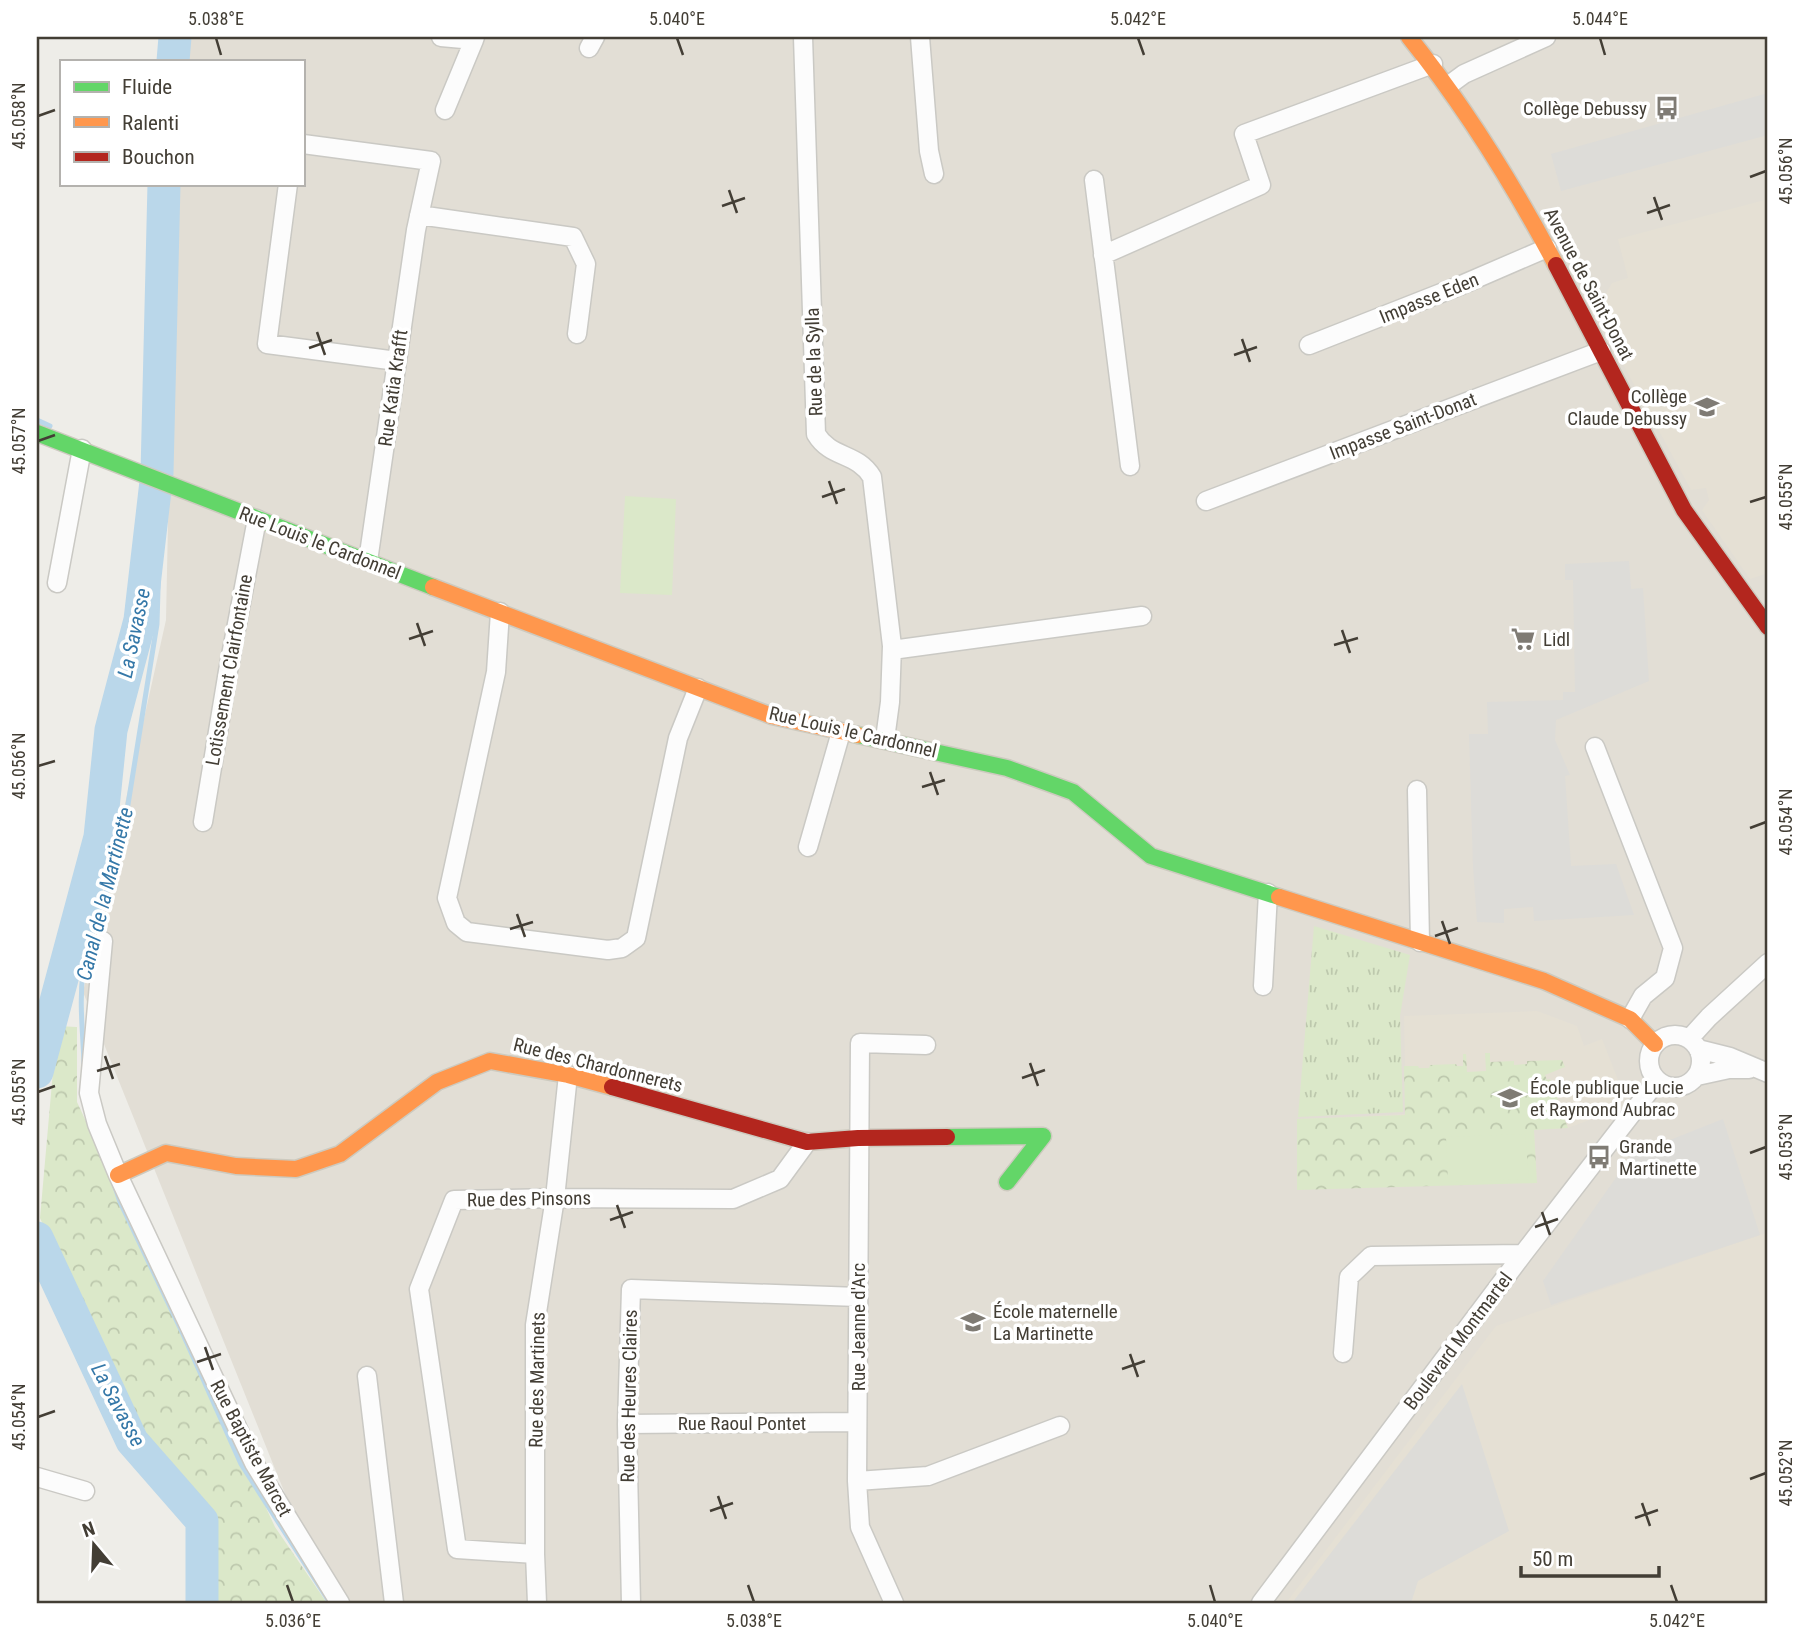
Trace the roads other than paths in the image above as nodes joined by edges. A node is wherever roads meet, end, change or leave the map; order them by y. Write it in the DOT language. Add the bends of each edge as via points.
graph roads {
  1 [pos="441,37"];
  2 [pos="803,37"];
  3 [pos="920,37"];
  4 [pos="1409,37"];
  5 [pos="1546,37"];
  6 [pos="474,38"];
  7 [pos="1433,64"];
  8 [pos="1449,85"];
  9 [pos="445,110"];
  10 [pos="304,144"];
  11 [pos="934,174"];
  12 [pos="1094,180"];
  13 [pos="288,186"];
  14 [pos="419,215"];
  15 [pos="1547,247"];
  16 [pos="1103,255"];
  17 [pos="577,334"];
  18 [pos="1309,345"];
  19 [pos="1601,351"];
  20 [pos="397,361"];
  21 [pos="37,433"];
  22 [pos="82,449"];
  23 [pos="1130,466"];
  24 [pos="1206,501"];
  25 [pos="257,519"];
  26 [pos="368,561"];
  27 [pos="57,583"];
  28 [pos="500,612"];
  29 [pos="1142,616"];
  30 [pos="1768,627"];
  31 [pos="892,650"];
  32 [pos="698,688"];
  33 [pos="841,732"];
  34 [pos="885,738"];
  35 [pos="1595,747"];
  36 [pos="1417,790"];
  37 [pos="203,822"];
  38 [pos="808,847"];
  39 [pos="1268,894"];
  40 [pos="103,942"];
  41 [pos="1420,942"];
  42 [pos="1768,963"];
  43 [pos="1263,986"];
  44 [pos="1630,1019"];
  45 [pos="1655,1044"];
  46 [pos="1694,1044"];
  47 [pos="926,1045"];
  48 [pos="1766,1072"];
  49 [pos="568,1076"];
  50 [pos="1697,1076"];
  51 [pos="1657,1081"];
  52 [pos="858,1138"];
  53 [pos="807,1142"];
  54 [pos="118,1175"];
  55 [pos="1007,1182"];
  56 [pos="555,1198"];
  57 [pos="1523,1254"];
  58 [pos="858,1297"];
  59 [pos="1343,1353"];
  60 [pos="367,1376"];
  61 [pos="857,1422"];
  62 [pos="627,1424"];
  63 [pos="1060,1426"];
  64 [pos="37,1477"];
  65 [pos="857,1482"];
  66 [pos="85,1491"];
  67 [pos="535,1554"];
  68 [pos="340,1603"];
  69 [pos="394,1603"];
  70 [pos="537,1603"];
  71 [pos="631,1603"];
  72 [pos="894,1603"];
  73 [pos="1261,1603"];
  1 -- 6 [label="street"];
  2 -- 31 [label="street, Rue de la Sylla" via="816,435 823,446 865,464 872,477"];
  3 -- 11 [label="street"];
  4 -- 7 [label="street, Avenue de Saint-Donat"];
  5 -- 8 [label="street"];
  6 -- 9 [label="street"];
  7 -- 8 [label="street, Avenue de Saint-Donat"];
  7 -- 16 [label="street" via="1244,134 1261,185"];
  8 -- 15 [label="street, Avenue de Saint-Donat" via="1487,141"];
  10 -- 14 [label="street, Rue Katia Krafft" via="431,161"];
  12 -- 16 [label="street"];
  13 -- 20 [label="street" via="267,344"];
  14 -- 17 [label="street" via="573,237 586,264"];
  14 -- 20 [label="street, Rue Katia Krafft"];
  15 -- 18 [label="street, Impasse Eden"];
  15 -- 19 [label="street, Avenue de Saint-Donat"];
  16 -- 23 [label="street"];
  19 -- 24 [label="street, Impasse Saint-Donat"];
  19 -- 30 [label="street, Avenue de Saint-Donat" via="1683,508"];
  20 -- 26 [label="street, Rue Katia Krafft"];
  21 -- 22 [label="street, Rue Louis le Cardonnel"];
  22 -- 25 [label="street, Rue Louis le Cardonnel"];
  22 -- 27 [label="street"];
  25 -- 26 [label="street, Rue Louis le Cardonnel"];
  25 -- 37 [label="street, Lotissement Clairfontaine"];
  26 -- 28 [label="street, Rue Louis le Cardonnel"];
  28 -- 32 [label="street, Rue Louis le Cardonnel"];
  28 -- 32 [label="street" via="496,672 447,898 456,923 467,932 608,950 622,948 636,938 678,738"];
  29 -- 31 [label="street"];
  31 -- 34 [label="street, Rue de la Sylla"];
  32 -- 33 [label="street, Rue Louis le Cardonnel" via="772,716"];
  33 -- 34 [label="street, Rue Louis le Cardonnel"];
  33 -- 38 [label="street"];
  34 -- 39 [label="street, Rue Louis le Cardonnel" via="1007,768 1073,792 1151,856"];
  35 -- 44 [label="street" via="1673,948 1665,978 1643,996"];
  36 -- 41 [label="street"];
  39 -- 41 [label="street, Rue Louis le Cardonnel"];
  39 -- 43 [label="street"];
  40 -- 54 [label="street, Rue Baptiste Marcet" via="89,1093"];
  41 -- 44 [label="street, Rue Louis le Cardonnel" via="1545,981"];
  42 -- 46 [label="street" via="1709,1017"];
  44 -- 45 [label="street, Rue Louis le Cardonnel"];
  45 -- 46 [label="street" via="1675,1035"];
  45 -- 51 [label="street" via="1648,1063"];
  46 -- 48 [label="street"];
  46 -- 50 [label="street" via="1701,1062"];
  47 -- 52 [label="street, Rue Jeanne d'Arc" via="860,1043"];
  48 -- 50 [label="street" via="1729,1069"];
  49 -- 53 [label="street, Rue des Chardonnerets"];
  49 -- 54 [label="street, Rue des Chardonnerets" via="490,1061 437,1082 340,1154 296,1169 236,1166 166,1153"];
  49 -- 56 [label="street, Rue des Martinets"];
  50 -- 51 [label="street" via="1674,1088"];
  51 -- 57 [label="street, Boulevard Montmartel"];
  52 -- 53 [label="street, Rue des Chardonnerets"];
  52 -- 55 [label="street, Rue des Chardonnerets" via="1043,1136"];
  52 -- 58 [label="street, Rue Jeanne d'Arc"];
  53 -- 56 [label="street, Rue des Pinsons" via="780,1179 733,1199"];
  54 -- 68 [label="street, Rue Baptiste Marcet" via="254,1463"];
  56 -- 67 [label="street, Rue des Martinets" via="535,1325"];
  56 -- 67 [label="street, Rue des Pinsons" via="454,1200 419,1289 457,1549"];
  57 -- 59 [label="street" via="1371,1256 1349,1277"];
  57 -- 73 [label="street, Boulevard Montmartel"];
  58 -- 61 [label="street, Rue Jeanne d'Arc"];
  58 -- 62 [label="street, Rue des Heures Claires" via="631,1289"];
  60 -- 69 [label="street"];
  61 -- 62 [label="street, Rue Raoul Pontet"];
  61 -- 65 [label="street, Rue Jeanne d'Arc"];
  62 -- 71 [label="street, Rue des Heures Claires"];
  63 -- 65 [label="street" via="928,1476"];
  64 -- 66 [label="street"];
  65 -- 72 [label="street, Rue Jeanne d'Arc" via="860,1527"];
  67 -- 70 [label="street, Rue des Martinets"];
}
